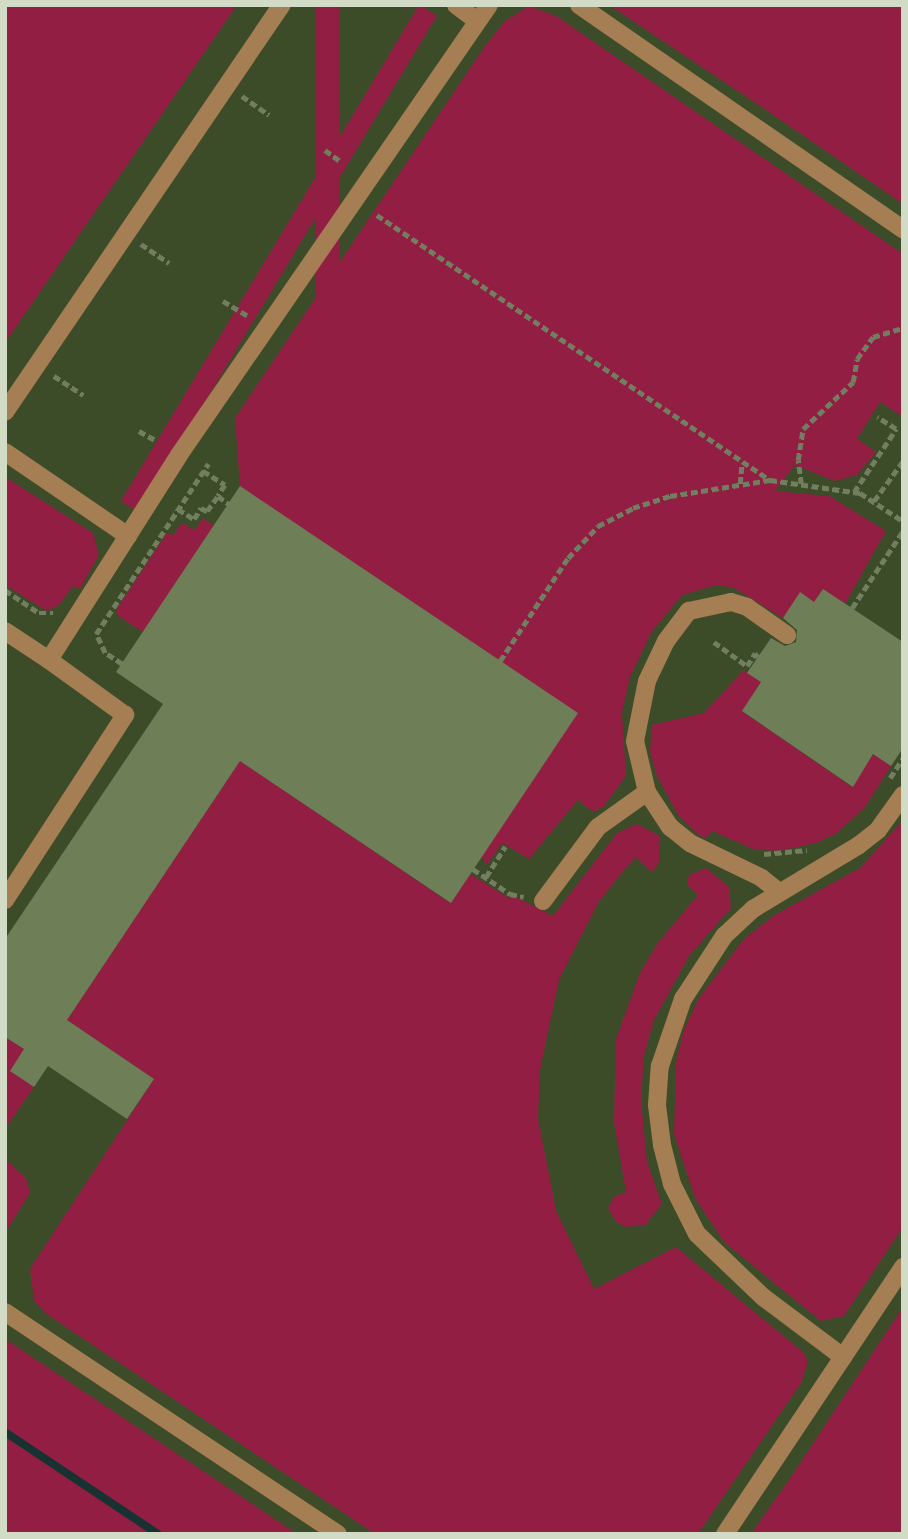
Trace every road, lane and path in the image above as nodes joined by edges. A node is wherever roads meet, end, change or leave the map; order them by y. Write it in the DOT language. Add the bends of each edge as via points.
graph roads {
  1 [pos="282,5"];
  2 [pos="456,5"];
  3 [pos="489,5"];
  4 [pos="579,5"];
  5 [pos="476,20"];
  6 [pos="253,103"];
  7 [pos="269,115"];
  8 [pos="325,150"];
  9 [pos="340,161"];
  10 [pos="377,215"];
  11 [pos="903,229"];
  12 [pos="154,253"];
  13 [pos="169,263"];
  14 [pos="223,301"];
  15 [pos="240,311"];
  16 [pos="903,328"];
  17 [pos="66,384"];
  18 [pos="83,395"];
  19 [pos="5,412"];
  20 [pos="877,417"];
  21 [pos="139,431"];
  22 [pos="155,440"];
  23 [pos="5,452"];
  24 [pos="903,461"];
  25 [pos="742,463"];
  26 [pos="208,464"];
  27 [pos="203,471"];
  28 [pos="771,480"];
  29 [pos="801,484"];
  30 [pos="740,485"];
  31 [pos="854,492"];
  32 [pos="218,496"];
  33 [pos="874,501"];
  34 [pos="229,504"];
  35 [pos="178,509"];
  36 [pos="903,521"];
  37 [pos="903,531"];
  38 [pos="128,536"];
  39 [pos="5,590"];
  40 [pos="852,608"];
  41 [pos="59,611"];
  42 [pos="5,631"];
  43 [pos="787,635"];
  44 [pos="714,642"];
  45 [pos="758,657"];
  46 [pos="49,660"];
  47 [pos="500,661"];
  48 [pos="122,664"];
  49 [pos="903,758"];
  50 [pos="884,786"];
  51 [pos="647,792"];
  52 [pos="903,795"];
  53 [pos="505,846"];
  54 [pos="811,849"];
  55 [pos="749,853"];
  56 [pos="474,869"];
  57 [pos="486,877"];
  58 [pos="779,892"];
  59 [pos="510,894"];
  60 [pos="5,900"];
  61 [pos="543,901"];
  62 [pos="903,1267"];
  63 [pos="5,1312"];
  64 [pos="843,1357"];
  65 [pos="338,1534"];
  66 [pos="725,1534"];
  1 -- 19 [label="lane"];
  2 -- 5 [label="lane"];
  3 -- 5 [label="lane"];
  4 -- 11 [label="lane"];
  5 -- 38 [label="lane" via="178,455"];
  6 -- 7 [label="path"];
  8 -- 9 [label="path"];
  10 -- 25 [label="path"];
  12 -- 13 [label="path"];
  14 -- 15 [label="path"];
  16 -- 29 [label="path" via="873,337 856,359 853,382 803,429 798,460"];
  17 -- 18 [label="path"];
  20 -- 31 [label="path" via="896,429"];
  21 -- 22 [label="path"];
  23 -- 38 [label="lane"];
  24 -- 33 [label="path"];
  25 -- 28 [label="path"];
  25 -- 30 [label="path"];
  26 -- 27 [label="path"];
  27 -- 32 [label="path" via="225,485"];
  27 -- 35 [label="path"];
  28 -- 29 [label="path"];
  28 -- 30 [label="path"];
  29 -- 31 [label="path"];
  30 -- 47 [label="path" via="670,496 598,526 568,558"];
  31 -- 33 [label="path"];
  32 -- 34 [label="path"];
  32 -- 35 [label="path" via="207,512 201,508 194,519"];
  33 -- 36 [label="path"];
  35 -- 48 [label="path" via="96,634 106,653"];
  37 -- 40 [label="path"];
  38 -- 46 [label="lane"];
  39 -- 41 [label="path" via="39,613"];
  42 -- 46 [label="lane"];
  43 -- 51 [label="lane" via="747,607 731,602 700,606 678,622 657,658 638,713 635,741"];
  44 -- 45 [label="path" via="747,666 755,653"];
  46 -- 60 [label="lane" via="125,715"];
  49 -- 50 [label="path"];
  51 -- 58 [label="lane" via="670,827 690,843 762,878"];
  51 -- 61 [label="lane" via="598,827"];
  52 -- 58 [label="lane" via="877,831"];
  53 -- 57 [label="path"];
  54 -- 55 [label="path" via="776,855"];
  56 -- 57 [label="path"];
  57 -- 59 [label="path"];
  58 -- 64 [label="lane" via="724,936 693,980 668,1030 657,1105 672,1184 697,1234 763,1297"];
  62 -- 64 [label="lane"];
  63 -- 65 [label="lane"];
  64 -- 66 [label="lane"];
}
